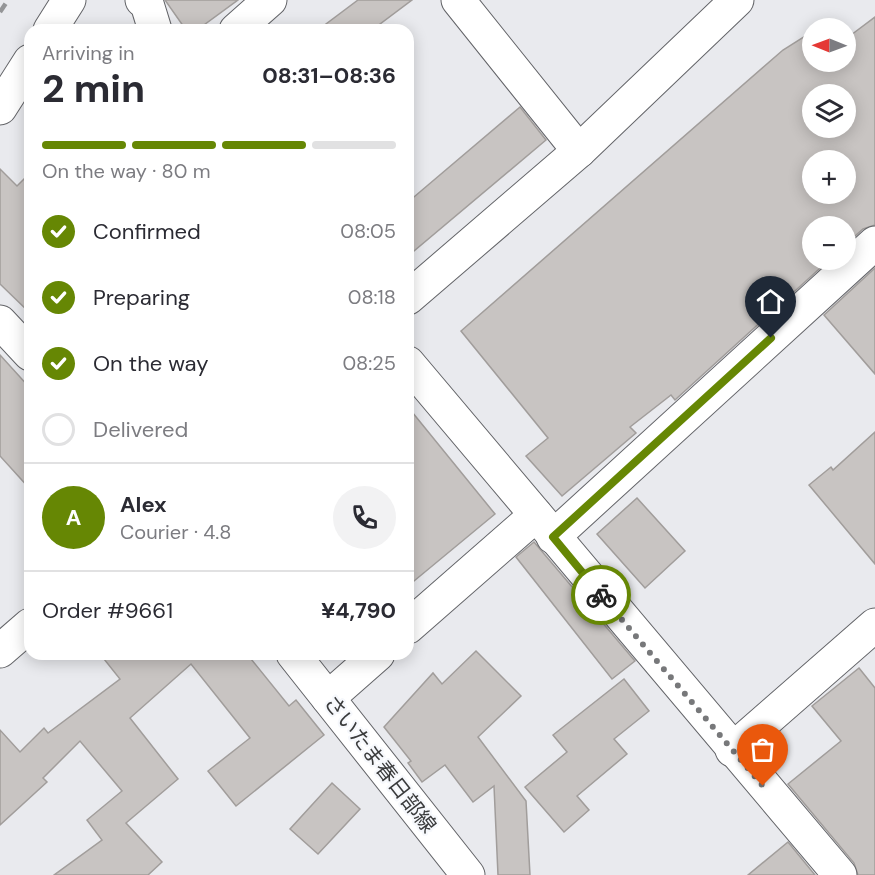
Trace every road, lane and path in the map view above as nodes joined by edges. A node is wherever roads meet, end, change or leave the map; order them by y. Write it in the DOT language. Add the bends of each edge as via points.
graph roads {
  1 [pos="69,0"];
  2 [pos="142,0"];
  3 [pos="270,0"];
  4 [pos="737,0"];
  5 [pos="467,18"];
  6 [pos="54,24"];
  7 [pos="153,24"];
  8 [pos="243,24"];
  9 [pos="24,70"];
  10 [pos="0,108"];
  11 [pos="579,151"];
  12 [pos="875,243"];
  13 [pos="414,293"];
  14 [pos="0,322"];
  15 [pos="24,348"];
  16 [pos="414,370"];
  17 [pos="544,526"];
  18 [pos="414,623"];
  19 [pos="875,625"];
  20 [pos="24,630"];
  21 [pos="0,651"];
  22 [pos="298,660"];
  23 [pos="371,660"];
  24 [pos="328,698"];
  25 [pos="732,750"];
  26 [pos="468,875"];
  27 [pos="840,875"];
  1 -- 6 [label="street"];
  2 -- 7 [label="street"];
  3 -- 8 [label="street"];
  4 -- 11 [label="street"];
  5 -- 11 [label="street"];
  9 -- 10 [label="street"];
  11 -- 13 [label="street"];
  12 -- 17 [label="street"];
  14 -- 15 [label="street"];
  16 -- 17 [label="street"];
  17 -- 18 [label="street"];
  17 -- 25 [label="street"];
  19 -- 25 [label="street"];
  20 -- 21 [label="street"];
  22 -- 24 [label="street, さいたま春日部線"];
  23 -- 24 [label="street"];
  24 -- 26 [label="street, さいたま春日部線"];
  25 -- 27 [label="street"];
}
